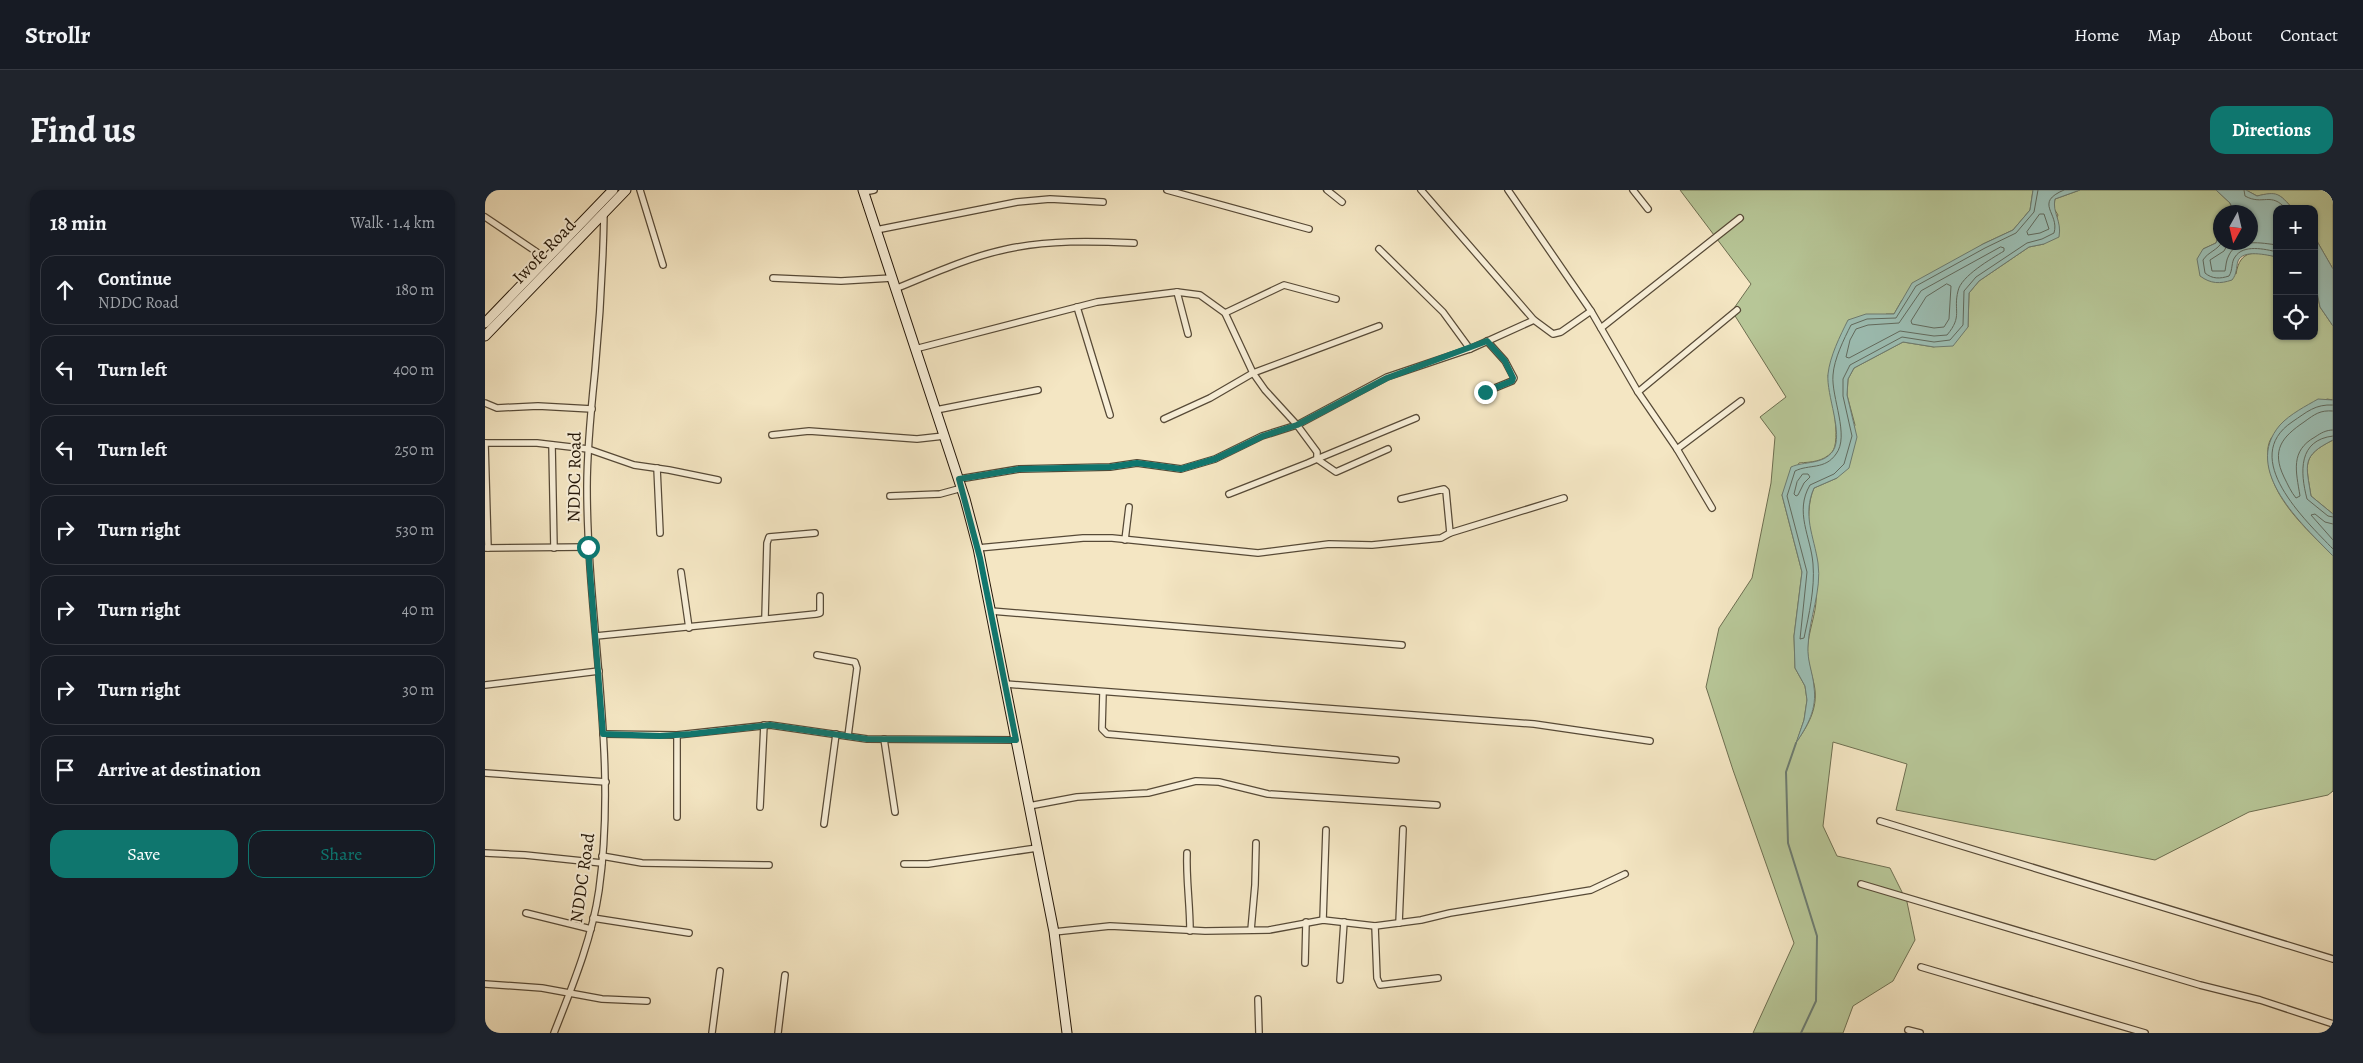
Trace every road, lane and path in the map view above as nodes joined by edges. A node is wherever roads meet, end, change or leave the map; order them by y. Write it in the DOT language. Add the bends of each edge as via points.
graph roads {
  1 [pos="613,190"];
  2 [pos="627,190"];
  3 [pos="640,190"];
  4 [pos="874,190"];
  5 [pos="1167,190"];
  6 [pos="1327,190"];
  7 [pos="1421,190"];
  8 [pos="1508,190"];
  9 [pos="1633,190"];
  10 [pos="864,191"];
  11 [pos="1103,202"];
  12 [pos="1342,202"];
  13 [pos="1648,209"];
  14 [pos="604,213"];
  15 [pos="485,217"];
  16 [pos="1740,218"];
  17 [pos="1309,229"];
  18 [pos="876,230"];
  19 [pos="1134,243"];
  20 [pos="1379,249"];
  21 [pos="547,259"];
  22 [pos="663,266"];
  23 [pos="773,278"];
  24 [pos="892,278"];
  25 [pos="895,289"];
  26 [pos="1177,292"];
  27 [pos="1336,298"];
  28 [pos="1077,307"];
  29 [pos="1737,310"];
  30 [pos="1591,311"];
  31 [pos="1225,313"];
  32 [pos="1534,320"];
  33 [pos="485,323"];
  34 [pos="1379,326"];
  35 [pos="1601,328"];
  36 [pos="1188,334"];
  37 [pos="485,336"];
  38 [pos="1487,341"];
  39 [pos="915,349"];
  40 [pos="1470,349"];
  41 [pos="1253,373"];
  42 [pos="1039,390"];
  43 [pos="1485,392"];
  44 [pos="1638,392"];
  45 [pos="1741,401"];
  46 [pos="485,403"];
  47 [pos="591,409"];
  48 [pos="936,410"];
  49 [pos="1110,415"];
  50 [pos="1416,418"];
  51 [pos="1164,419"];
  52 [pos="1297,425"];
  53 [pos="772,435"];
  54 [pos="944,436"];
  55 [pos="485,443"];
  56 [pos="552,445"];
  57 [pos="588,449"];
  58 [pos="1388,449"];
  59 [pos="1677,449"];
  60 [pos="1317,458"];
  61 [pos="657,468"];
  62 [pos="718,480"];
  63 [pos="960,483"];
  64 [pos="1229,494"];
  65 [pos="890,496"];
  66 [pos="1564,498"];
  67 [pos="1401,499"];
  68 [pos="1129,507"];
  69 [pos="1712,508"];
  70 [pos="660,533"];
  71 [pos="815,533"];
  72 [pos="1450,533"];
  73 [pos="1125,540"];
  74 [pos="588,547"];
  75 [pos="487,548"];
  76 [pos="554,548"];
  77 [pos="978,548"];
  78 [pos="681,572"];
  79 [pos="820,596"];
  80 [pos="991,611"];
  81 [pos="765,618"];
  82 [pos="689,628"];
  83 [pos="596,636"];
  84 [pos="1402,645"];
  85 [pos="817,655"];
  86 [pos="599,671"];
  87 [pos="1006,684"];
  88 [pos="485,685"];
  89 [pos="1103,693"];
  90 [pos="764,725"];
  91 [pos="603,734"];
  92 [pos="836,734"];
  93 [pos="677,735"];
  94 [pos="848,736"];
  95 [pos="883,739"];
  96 [pos="1016,740"];
  97 [pos="1650,741"];
  98 [pos="1396,760"];
  99 [pos="485,774"];
  100 [pos="606,782"];
  101 [pos="1437,805"];
  102 [pos="1029,806"];
  103 [pos="760,807"];
  104 [pos="895,812"];
  105 [pos="677,817"];
  106 [pos="1880,821"];
  107 [pos="824,824"];
  108 [pos="1403,829"];
  109 [pos="1326,830"];
  110 [pos="1255,843"];
  111 [pos="1037,848"];
  112 [pos="485,853"];
  113 [pos="1187,853"];
  114 [pos="602,856"];
  115 [pos="602,863"];
  116 [pos="904,864"];
  117 [pos="769,865"];
  118 [pos="1625,874"];
  119 [pos="1861,884"];
  120 [pos="526,913"];
  121 [pos="593,918"];
  122 [pos="1323,920"];
  123 [pos="1306,922"];
  124 [pos="1344,922"];
  125 [pos="1399,923"];
  126 [pos="1375,926"];
  127 [pos="591,929"];
  128 [pos="1190,930"];
  129 [pos="1251,930"];
  130 [pos="1054,932"];
  131 [pos="689,933"];
  132 [pos="2333,959"];
  133 [pos="1305,963"];
  134 [pos="1921,967"];
  135 [pos="720,971"];
  136 [pos="785,975"];
  137 [pos="1438,978"];
  138 [pos="1340,980"];
  139 [pos="485,984"];
  140 [pos="570,992"];
  141 [pos="1258,999"];
  142 [pos="647,1001"];
  143 [pos="2333,1024"];
  144 [pos="1908,1030"];
  145 [pos="554,1033"];
  146 [pos="712,1033"];
  147 [pos="778,1033"];
  148 [pos="1065,1033"];
  149 [pos="1259,1033"];
  150 [pos="1921,1033"];
  151 [pos="2145,1033"];
  1 -- 21 [label="street, Iwofe Road"];
  2 -- 14 [label="street, Iwofe Road"];
  3 -- 22 [label="street"];
  4 -- 10 [label="street"];
  5 -- 17 [label="street"];
  6 -- 12 [label="street"];
  7 -- 32 [label="street"];
  8 -- 30 [label="street"];
  9 -- 13 [label="street"];
  10 -- 18 [label="street"];
  11 -- 18 [label="street" via="1049,199 1017,202"];
  14 -- 37 [label="street, Iwofe Road"];
  14 -- 47 [label="street, NDDC Road"];
  15 -- 21 [label="street"];
  16 -- 35 [label="street"];
  18 -- 24 [label="street"];
  19 -- 25 [label="street" via="1080,241 1007,249 956,264"];
  20 -- 40 [label="street" via="1443,312"];
  21 -- 33 [label="street, Iwofe Road"];
  23 -- 24 [label="street" via="841,281"];
  24 -- 25 [label="street"];
  25 -- 39 [label="street"];
  26 -- 28 [label="street"];
  26 -- 31 [label="street" via="1200,295"];
  26 -- 36 [label="street"];
  27 -- 31 [label="street" via="1284,285"];
  28 -- 39 [label="street"];
  28 -- 49 [label="street"];
  29 -- 44 [label="street"];
  30 -- 32 [label="street" via="1553,334"];
  30 -- 35 [label="street"];
  31 -- 41 [label="street"];
  32 -- 38 [label="street"];
  34 -- 41 [label="street"];
  35 -- 44 [label="street"];
  38 -- 40 [label="street"];
  38 -- 43 [label="street" via="1505,361 1513,378"];
  39 -- 48 [label="street"];
  40 -- 52 [label="street" via="1387,378"];
  41 -- 51 [label="street"];
  41 -- 52 [label="street"];
  42 -- 48 [label="street"];
  44 -- 59 [label="street"];
  45 -- 59 [label="street"];
  46 -- 47 [label="street" via="497,408"];
  47 -- 57 [label="street, NDDC Road"];
  48 -- 54 [label="street"];
  50 -- 60 [label="street"];
  52 -- 60 [label="street" via="1317,452"];
  52 -- 63 [label="street" via="1263,436 1215,459 1181,469 1137,463 1110,467 1019,469"];
  53 -- 54 [label="street" via="809,431 917,439"];
  54 -- 63 [label="street"];
  55 -- 56 [label="street"];
  55 -- 75 [label="street"];
  56 -- 57 [label="street"];
  56 -- 76 [label="street"];
  57 -- 61 [label="street" via="634,465"];
  57 -- 74 [label="street, NDDC Road"];
  58 -- 60 [label="street" via="1336,472"];
  59 -- 69 [label="street"];
  60 -- 64 [label="street"];
  61 -- 62 [label="street"];
  61 -- 70 [label="street"];
  63 -- 65 [label="street" via="941,494"];
  63 -- 77 [label="street"];
  66 -- 72 [label="street"];
  67 -- 72 [label="street" via="1444,488"];
  68 -- 73 [label="street"];
  71 -- 81 [label="street" via="769,537"];
  72 -- 73 [label="street" via="1441,538 1372,545 1329,544 1258,553"];
  73 -- 77 [label="street" via="1083,538"];
  74 -- 76 [label="street"];
  74 -- 83 [label="street, NDDC Road"];
  75 -- 76 [label="street"];
  77 -- 80 [label="street"];
  78 -- 82 [label="street"];
  79 -- 81 [label="street" via="820,613"];
  80 -- 84 [label="street"];
  80 -- 87 [label="street"];
  81 -- 82 [label="street"];
  82 -- 83 [label="street"];
  83 -- 86 [label="street, NDDC Road"];
  85 -- 94 [label="street" via="855,662 857,668"];
  86 -- 88 [label="street"];
  86 -- 91 [label="street, NDDC Road"];
  87 -- 89 [label="street"];
  87 -- 96 [label="street"];
  89 -- 97 [label="street" via="1534,724"];
  89 -- 98 [label="street" via="1102,729 1107,734"];
  90 -- 92 [label="street"];
  90 -- 93 [label="street"];
  90 -- 103 [label="street"];
  91 -- 93 [label="street"];
  91 -- 100 [label="street, NDDC Road"];
  92 -- 94 [label="street"];
  92 -- 107 [label="street"];
  93 -- 105 [label="street"];
  94 -- 95 [label="street"];
  95 -- 96 [label="street"];
  95 -- 104 [label="street"];
  96 -- 102 [label="street"];
  99 -- 100 [label="street"];
  100 -- 114 [label="street, NDDC Road"];
  101 -- 102 [label="street" via="1268,794 1219,782 1196,781 1148,792 1077,797"];
  102 -- 111 [label="street"];
  106 -- 132 [label="street"];
  108 -- 125 [label="street"];
  109 -- 122 [label="street"];
  110 -- 129 [label="street"];
  111 -- 116 [label="street" via="936,863"];
  111 -- 130 [label="street"];
  112 -- 115 [label="street"];
  113 -- 128 [label="street"];
  114 -- 115 [label="street, NDDC Road"];
  114 -- 117 [label="street" via="641,863"];
  115 -- 121 [label="street, NDDC Road"];
  118 -- 125 [label="street" via="1591,890"];
  119 -- 143 [label="street"];
  120 -- 127 [label="street"];
  121 -- 127 [label="street, NDDC Road"];
  121 -- 131 [label="street"];
  122 -- 123 [label="street"];
  122 -- 124 [label="street"];
  123 -- 129 [label="street" via="1285,928"];
  123 -- 133 [label="street"];
  124 -- 126 [label="street"];
  124 -- 138 [label="street"];
  125 -- 126 [label="street"];
  126 -- 137 [label="street" via="1380,985"];
  127 -- 140 [label="street, NDDC Road"];
  128 -- 129 [label="street"];
  128 -- 130 [label="street" via="1110,926"];
  130 -- 148 [label="street"];
  134 -- 151 [label="street"];
  135 -- 146 [label="street"];
  136 -- 147 [label="street"];
  139 -- 140 [label="street"];
  140 -- 142 [label="street" via="602,999"];
  140 -- 145 [label="street, NDDC Road"];
  141 -- 149 [label="street"];
  144 -- 150 [label="street"];
}
